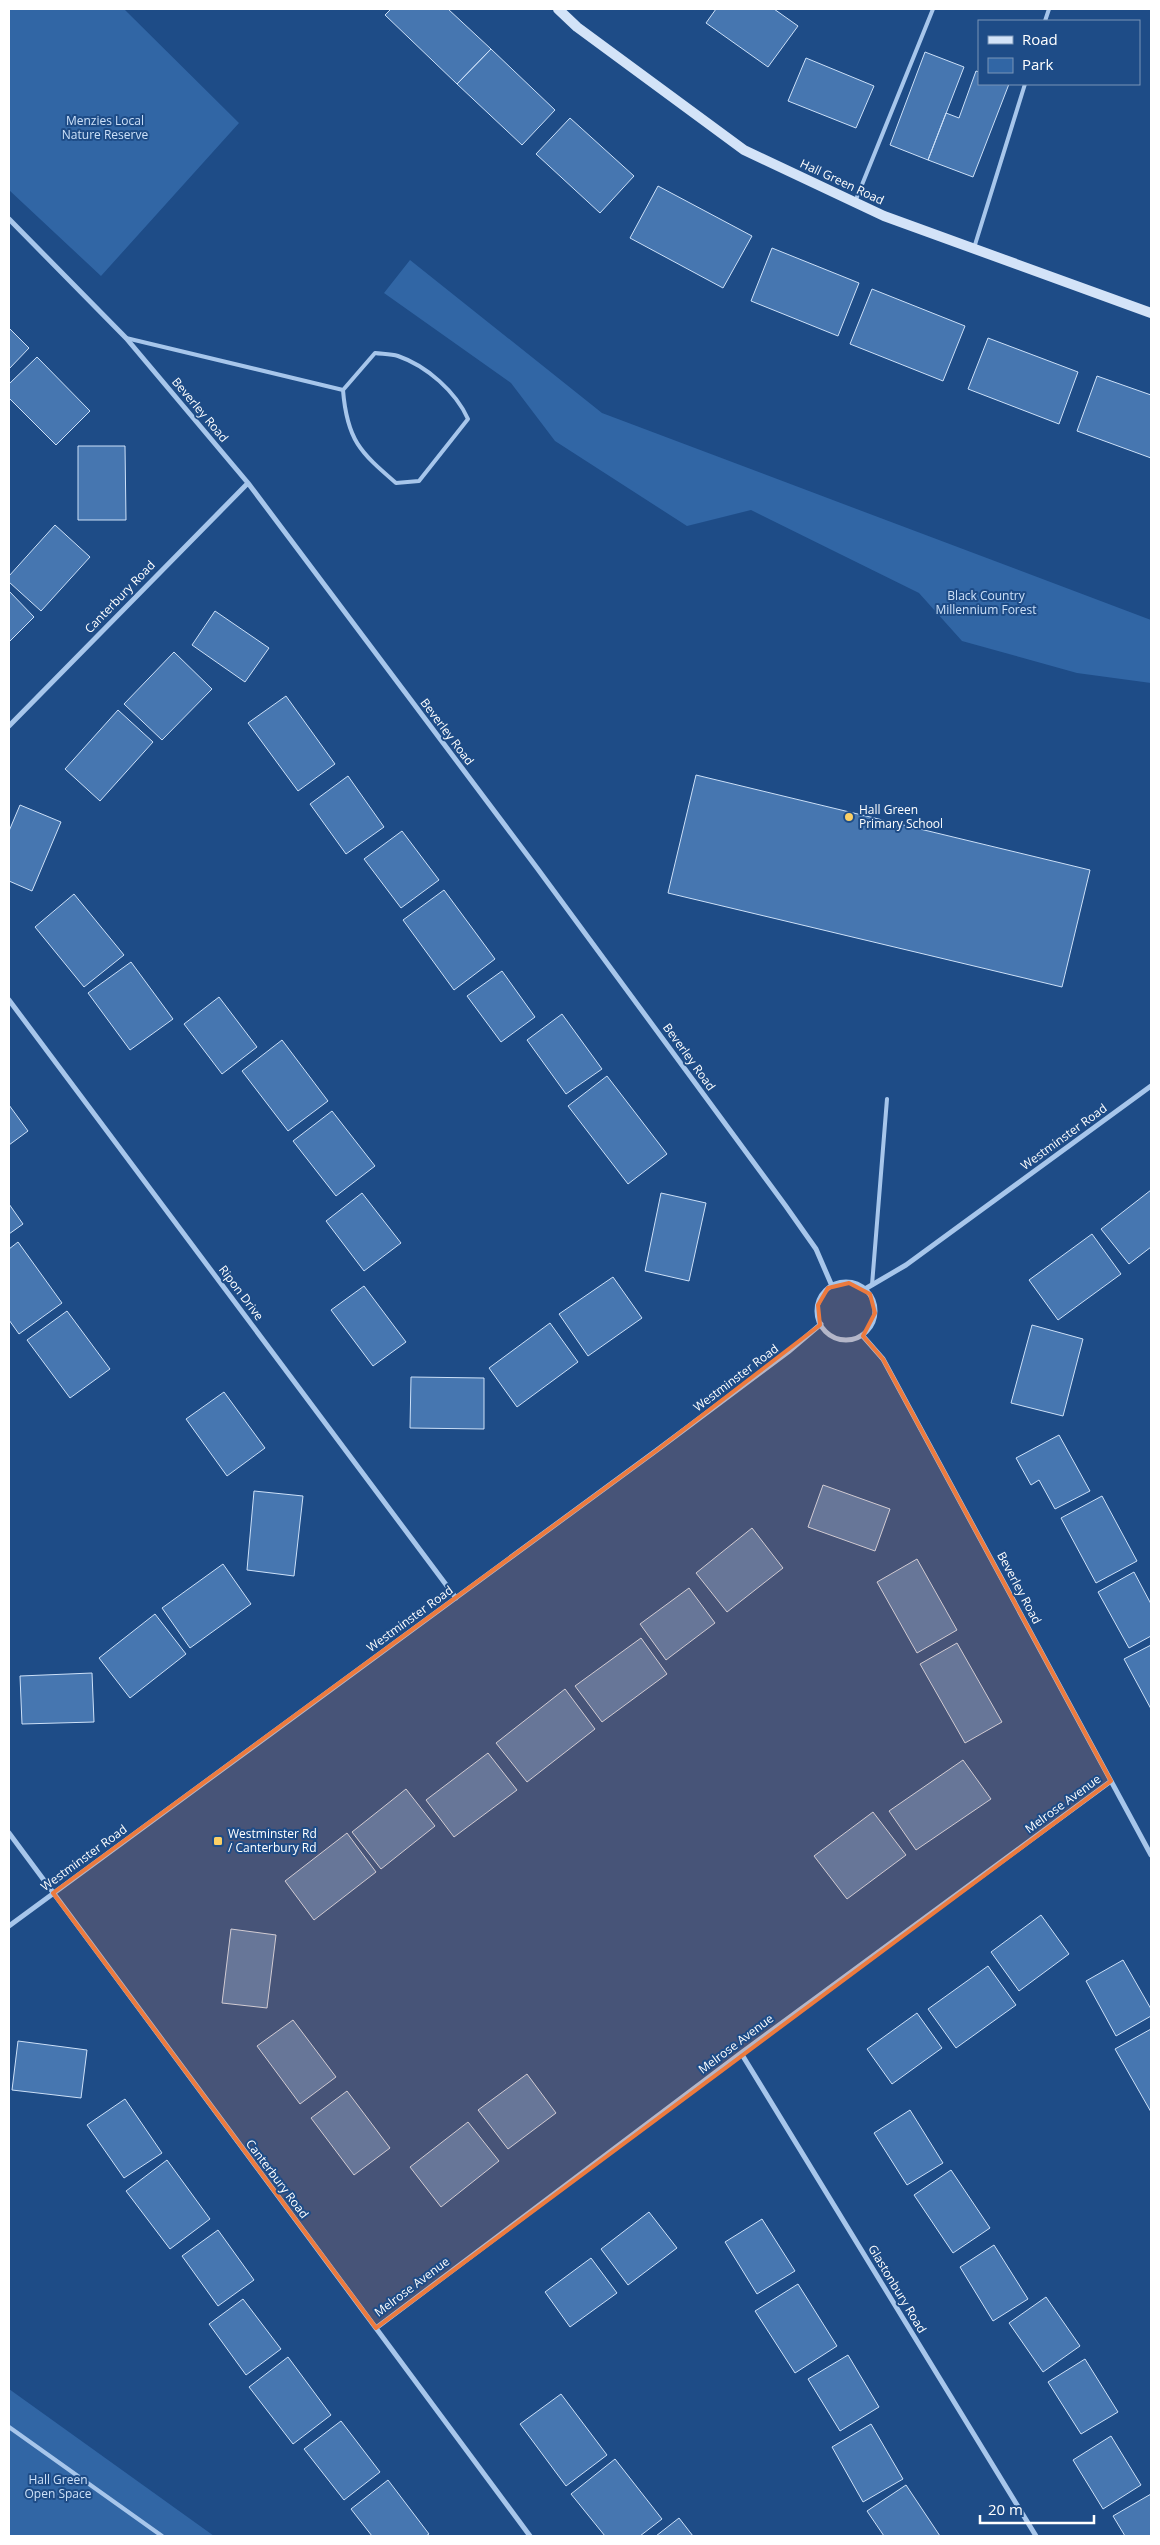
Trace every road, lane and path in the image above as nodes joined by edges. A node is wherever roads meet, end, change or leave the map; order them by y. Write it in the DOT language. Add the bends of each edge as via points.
graph roads {
  1 [pos="558,9"];
  2 [pos="933,9"];
  3 [pos="1025,85"];
  4 [pos="855,202"];
  5 [pos="9,219"];
  6 [pos="974,248"];
  7 [pos="1151,313"];
  8 [pos="126,338"];
  9 [pos="343,390"];
  10 [pos="248,483"];
  11 [pos="9,726"];
  12 [pos="9,1000"];
  13 [pos="1151,1086"];
  14 [pos="887,1099"];
  15 [pos="872,1285"];
  16 [pos="832,1286"];
  17 [pos="865,1289"];
  18 [pos="821,1324"];
  19 [pos="862,1335"];
  20 [pos="456,1598"];
  21 [pos="1111,1781"];
  22 [pos="9,1833"];
  23 [pos="1151,1855"];
  24 [pos="53,1893"];
  25 [pos="9,1926"];
  26 [pos="741,2053"];
  27 [pos="376,2328"];
  28 [pos="9,2427"];
  29 [pos="162,2536"];
  30 [pos="530,2536"];
  31 [pos="1036,2536"];
  1 -- 4 [label="street, Hall Green Road" via="577,27 744,150"];
  2 -- 4 [label="lane"];
  3 -- 6 [label="lane"];
  4 -- 6 [label="street, Hall Green Road" via="884,216"];
  5 -- 8 [label="street, Beverley Road"];
  6 -- 7 [label="street, Hall Green Road"];
  8 -- 9 [label="lane"];
  8 -- 10 [label="street, Beverley Road"];
  9 -- 9 [label="lane" via="375,353 398,356 429,372 462,405 468,419 419,481 396,482 363,455 349,428"];
  10 -- 11 [label="street, Canterbury Road"];
  10 -- 16 [label="street, Beverley Road" via="785,1205 816,1249"];
  12 -- 20 [label="street, Ripon Drive"];
  13 -- 15 [label="street, Westminster Road" via="906,1265"];
  14 -- 15 [label="lane"];
  15 -- 17 [label="street, Westminster Road"];
  16 -- 17 [label="street" via="849,1283"];
  16 -- 18 [label="street" via="818,1305"];
  17 -- 19 [label="street" via="875,1313 871,1326"];
  18 -- 19 [label="street" via="836,1338 852,1339"];
  18 -- 20 [label="street, Westminster Road" via="788,1352"];
  19 -- 21 [label="street, Beverley Road" via="887,1367"];
  20 -- 24 [label="street, Westminster Road"];
  21 -- 23 [label="street, Beverley Road"];
  21 -- 26 [label="street, Melrose Avenue"];
  22 -- 24 [label="street, Canterbury Road"];
  24 -- 25 [label="street, Westminster Road"];
  24 -- 27 [label="street, Canterbury Road"];
  26 -- 27 [label="street, Melrose Avenue"];
  26 -- 31 [label="street, Glastonbury Road"];
  27 -- 30 [label="street, Canterbury Road"];
  28 -- 29 [label="lane"];
}
